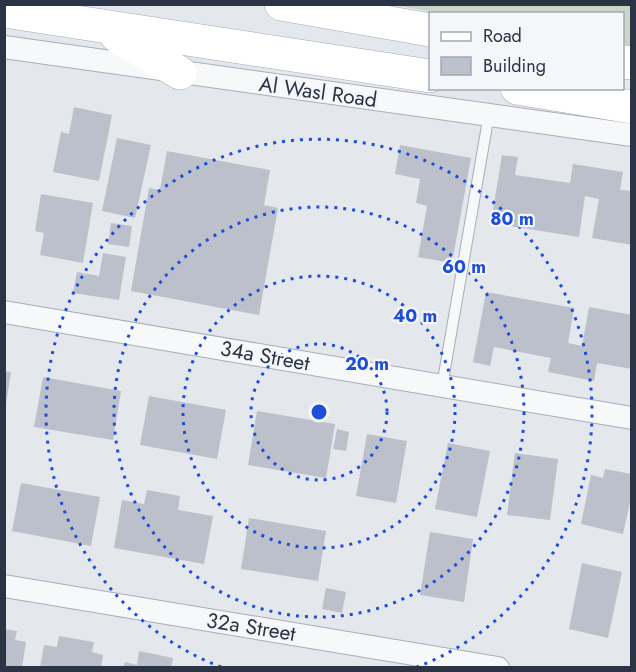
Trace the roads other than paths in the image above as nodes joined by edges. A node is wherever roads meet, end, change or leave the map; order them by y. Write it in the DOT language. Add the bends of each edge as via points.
graph roads {
  1 [pos="281,4"];
  2 [pos="4,11"];
  3 [pos="102,28"];
  4 [pos="429,30"];
  5 [pos="4,47"];
  6 [pos="180,74"];
  7 [pos="429,76"];
  8 [pos="529,90"];
  9 [pos="632,107"];
  10 [pos="489,114"];
  11 [pos="632,135"];
  12 [pos="4,312"];
  13 [pos="442,386"];
  14 [pos="632,418"];
  15 [pos="4,586"];
  16 [pos="498,668"];
  1 -- 4 [label="main road"];
  2 -- 3 [label="main road, Al Wasl Road"];
  3 -- 6 [label="main road"];
  3 -- 7 [label="main road, Al Wasl Road"];
  5 -- 6 [label="street, Al Wasl Road"];
  6 -- 10 [label="street, Al Wasl Road"];
  8 -- 9 [label="main road"];
  10 -- 11 [label="street, Al Wasl Road"];
  10 -- 13 [label="lane"];
  12 -- 13 [label="street, 34a Street"];
  13 -- 14 [label="street, 34a Street"];
  15 -- 16 [label="street, 32a Street"];
}
